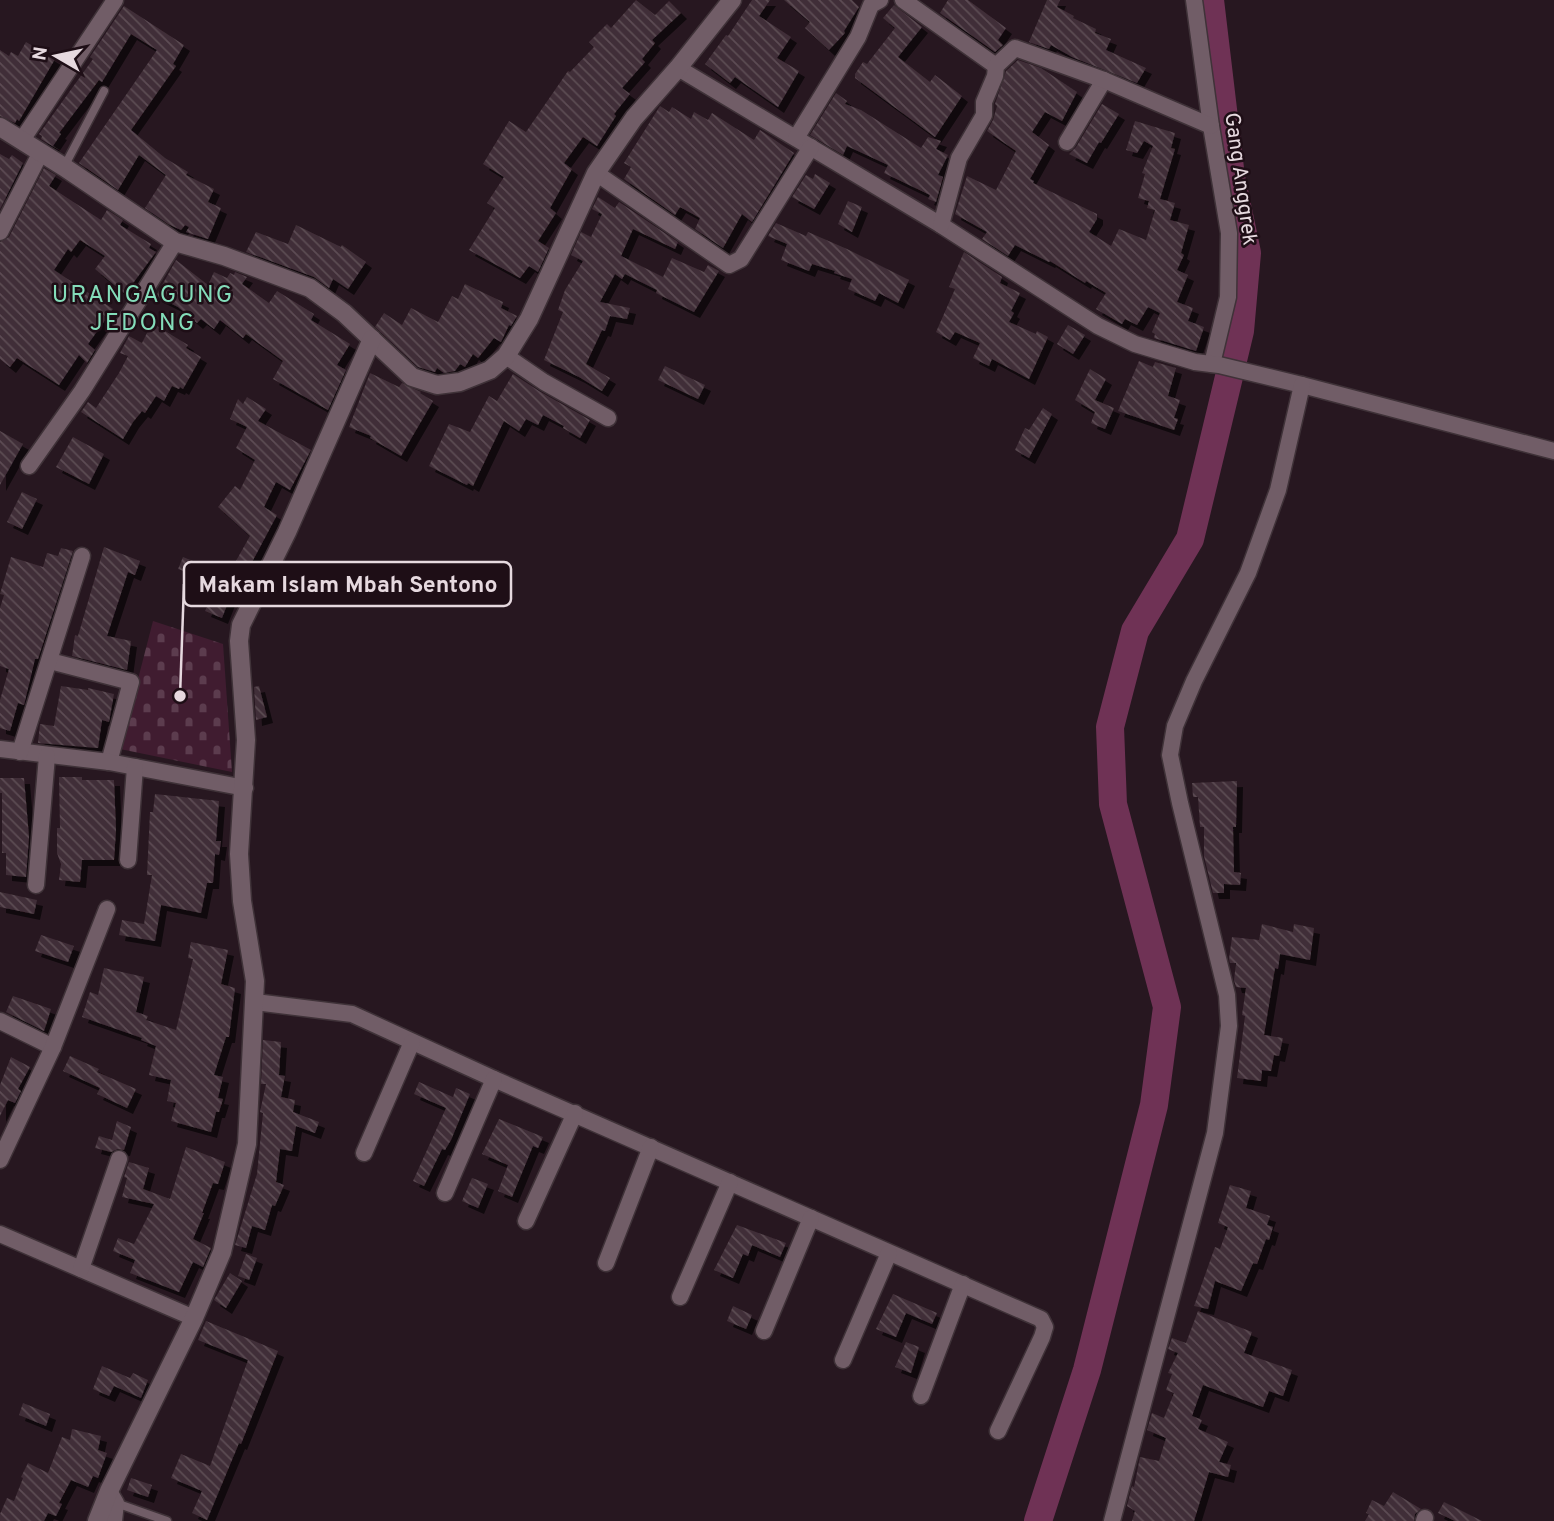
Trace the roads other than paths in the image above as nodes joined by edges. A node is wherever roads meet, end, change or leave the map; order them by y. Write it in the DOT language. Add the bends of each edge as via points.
graph roads {
  1 [pos="115,0"];
  2 [pos="732,0"];
  3 [pos="880,0"];
  4 [pos="903,0"];
  5 [pos="1194,0"];
  6 [pos="996,66"];
  7 [pos="678,68"];
  8 [pos="1104,80"];
  9 [pos="104,92"];
  10 [pos="1211,126"];
  11 [pos="0,127"];
  12 [pos="796,138"];
  13 [pos="22,141"];
  14 [pos="1067,142"];
  15 [pos="811,148"];
  16 [pos="41,152"];
  17 [pos="64,167"];
  18 [pos="596,173"];
  19 [pos="941,225"];
  20 [pos="0,232"];
  21 [pos="176,242"];
  22 [pos="372,339"];
  23 [pos="506,356"];
  24 [pos="1208,363"];
  25 [pos="1302,385"];
  26 [pos="608,418"];
  27 [pos="1554,452"];
  28 [pos="29,466"];
  29 [pos="82,556"];
  30 [pos="50,661"];
  31 [pos="0,749"];
  32 [pos="20,752"];
  33 [pos="47,756"];
  34 [pos="109,762"];
  35 [pos="135,767"];
  36 [pos="245,788"];
  37 [pos="128,860"];
  38 [pos="36,885"];
  39 [pos="107,909"];
  40 [pos="255,1002"];
  41 [pos="0,1021"];
  42 [pos="412,1042"];
  43 [pos="53,1047"];
  44 [pos="494,1079"];
  45 [pos="575,1113"];
  46 [pos="651,1147"];
  47 [pos="365,1153"];
  48 [pos="120,1159"];
  49 [pos="0,1160"];
  50 [pos="730,1182"];
  51 [pos="445,1193"];
  52 [pos="811,1218"];
  53 [pos="526,1221"];
  54 [pos="0,1234"];
  55 [pos="889,1253"];
  56 [pos="606,1263"];
  57 [pos="81,1269"];
  58 [pos="963,1284"];
  59 [pos="680,1297"];
  60 [pos="194,1318"];
  61 [pos="764,1331"];
  62 [pos="843,1360"];
  63 [pos="921,1396"];
  64 [pos="998,1431"];
  65 [pos="111,1513"];
  66 [pos="167,1521"];
  67 [pos="1112,1521"];
  1 -- 13 [label="street"];
  2 -- 7 [label="street"];
  3 -- 12 [label="street" via="871,5 858,37"];
  4 -- 6 [label="street"];
  5 -- 10 [label="street, Gang Anggrek"];
  6 -- 8 [label="street" via="1015,48"];
  6 -- 19 [label="street" via="984,114 959,158"];
  7 -- 12 [label="street"];
  7 -- 18 [label="street" via="634,118"];
  8 -- 10 [label="street"];
  8 -- 14 [label="street"];
  9 -- 17 [label="lane"];
  10 -- 24 [label="street, Gang Anggrek" via="1229,252 1227,297"];
  11 -- 13 [label="street"];
  12 -- 15 [label="street"];
  13 -- 16 [label="street"];
  15 -- 18 [label="street" via="734,265"];
  15 -- 19 [label="street"];
  16 -- 17 [label="street"];
  16 -- 20 [label="street"];
  17 -- 21 [label="street"];
  18 -- 23 [label="street" via="529,319"];
  19 -- 24 [label="street" via="1098,326 1135,344"];
  21 -- 22 [label="street" via="310,288"];
  21 -- 28 [label="street"];
  22 -- 23 [label="street" via="412,377 437,385 490,370"];
  22 -- 36 [label="street" via="241,625"];
  23 -- 26 [label="street"];
  24 -- 25 [label="street"];
  25 -- 27 [label="street"];
  25 -- 67 [label="street" via="1278,490 1248,573 1194,681 1170,755 1227,995 1229,1026 1215,1133"];
  29 -- 30 [label="street"];
  30 -- 32 [label="street"];
  30 -- 34 [label="street" via="131,682"];
  31 -- 32 [label="street"];
  32 -- 33 [label="street"];
  33 -- 34 [label="street"];
  33 -- 38 [label="street"];
  34 -- 35 [label="street"];
  35 -- 36 [label="street"];
  35 -- 37 [label="street"];
  36 -- 40 [label="street" via="239,854"];
  39 -- 43 [label="street"];
  40 -- 42 [label="street" via="352,1014"];
  40 -- 60 [label="street" via="247,1144 222,1252"];
  41 -- 43 [label="street"];
  42 -- 44 [label="street"];
  42 -- 47 [label="street"];
  43 -- 49 [label="street"];
  44 -- 45 [label="street"];
  44 -- 51 [label="street"];
  45 -- 46 [label="street"];
  45 -- 53 [label="street"];
  46 -- 50 [label="street"];
  46 -- 56 [label="street"];
  48 -- 57 [label="street"];
  50 -- 52 [label="street"];
  50 -- 59 [label="street"];
  52 -- 55 [label="street"];
  52 -- 61 [label="street"];
  54 -- 57 [label="street"];
  55 -- 58 [label="street"];
  55 -- 62 [label="street"];
  57 -- 60 [label="street"];
  58 -- 63 [label="street"];
  58 -- 64 [label="street" via="1041,1319 1045,1327"];
  60 -- 65 [label="street"];
  65 -- 66 [label="lane"];
}
